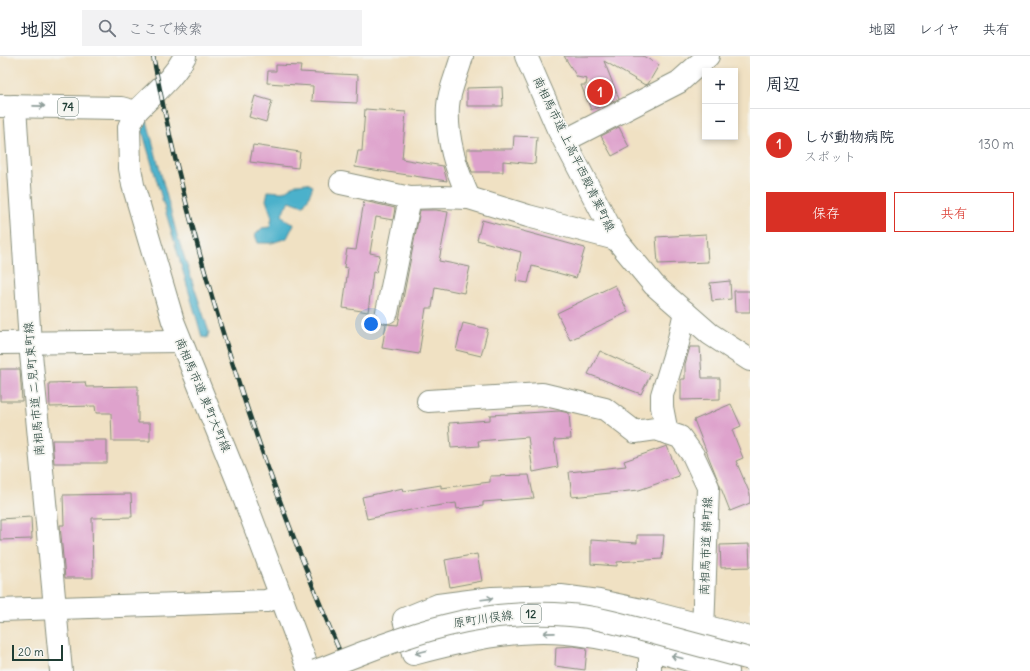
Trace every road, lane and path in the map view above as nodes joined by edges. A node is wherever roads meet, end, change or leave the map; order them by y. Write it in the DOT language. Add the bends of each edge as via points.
graph roads {
  1 [pos="185,56"];
  2 [pos="462,56"];
  3 [pos="526,56"];
  4 [pos="708,56"];
  5 [pos="8,106"];
  6 [pos="136,112"];
  7 [pos="566,140"];
  8 [pos="341,182"];
  9 [pos="410,198"];
  10 [pos="469,198"];
  11 [pos="616,239"];
  12 [pos="387,312"];
  13 [pos="685,312"];
  14 [pos="180,341"];
  15 [pos="0,343"];
  16 [pos="30,343"];
  17 [pos="750,360"];
  18 [pos="428,401"];
  19 [pos="668,433"];
  20 [pos="280,596"];
  21 [pos="55,609"];
  22 [pos="0,610"];
  23 [pos="704,628"];
  24 [pos="750,638"];
  25 [pos="750,659"];
  26 [pos="650,661"];
  27 [pos="307,670"];
  28 [pos="61,671"];
  29 [pos="728,671"];
  1 -- 6 [label="street" via="166,84"];
  2 -- 10 [label="street" via="448,112 450,148"];
  3 -- 7 [label="street, 南相馬市道 上高平西殿青葉町線" via="557,127"];
  4 -- 7 [label="street" via="679,82"];
  5 -- 6 [label="street, 74, one-way" via="121,108"];
  5 -- 16 [label="street, 南相馬市道 二見町東町線"];
  6 -- 14 [label="street, 南相馬市道 東町大町線" via="129,127 133,184"];
  7 -- 11 [label="street, 南相馬市道 上高平西殿青葉町線" via="589,190"];
  8 -- 9 [label="street"];
  9 -- 10 [label="street"];
  9 -- 12 [label="street"];
  10 -- 11 [label="street"];
  11 -- 13 [label="street, 南相馬市道 上高平西殿青葉町線" via="654,284"];
  13 -- 17 [label="street, 南相馬市道 上高平西殿青葉町線" via="710,334"];
  13 -- 19 [label="street" via="662,395"];
  14 -- 16 [label="street"];
  14 -- 20 [label="street, 南相馬市道 東町大町線" via="236,474"];
  15 -- 16 [label="street"];
  16 -- 21 [label="street, 南相馬市道 二見町東町線"];
  18 -- 19 [label="street" via="542,394 605,409 635,432 656,429"];
  19 -- 23 [label="street, 南相馬市道 錦町線" via="680,437 693,454 708,487"];
  20 -- 21 [label="street" via="266,601"];
  20 -- 27 [label="street, 南相馬市道 東町大町線"];
  21 -- 22 [label="street"];
  21 -- 28 [label="street, 南相馬市道 二見町東町線"];
  23 -- 24 [label="street"];
  26 -- 23 [label="street, one-way" via="597,637 564,633 513,633 478,637 413,654 404,620 438,605 492,598 561,596 599,601"];
  25 -- 27 [label="street, 原町川俣線 / 12, bridge" via="606,620 537,613 478,618 448,624"];
  29 -- 26 [label="street, one-way" via="703,662"];
}
